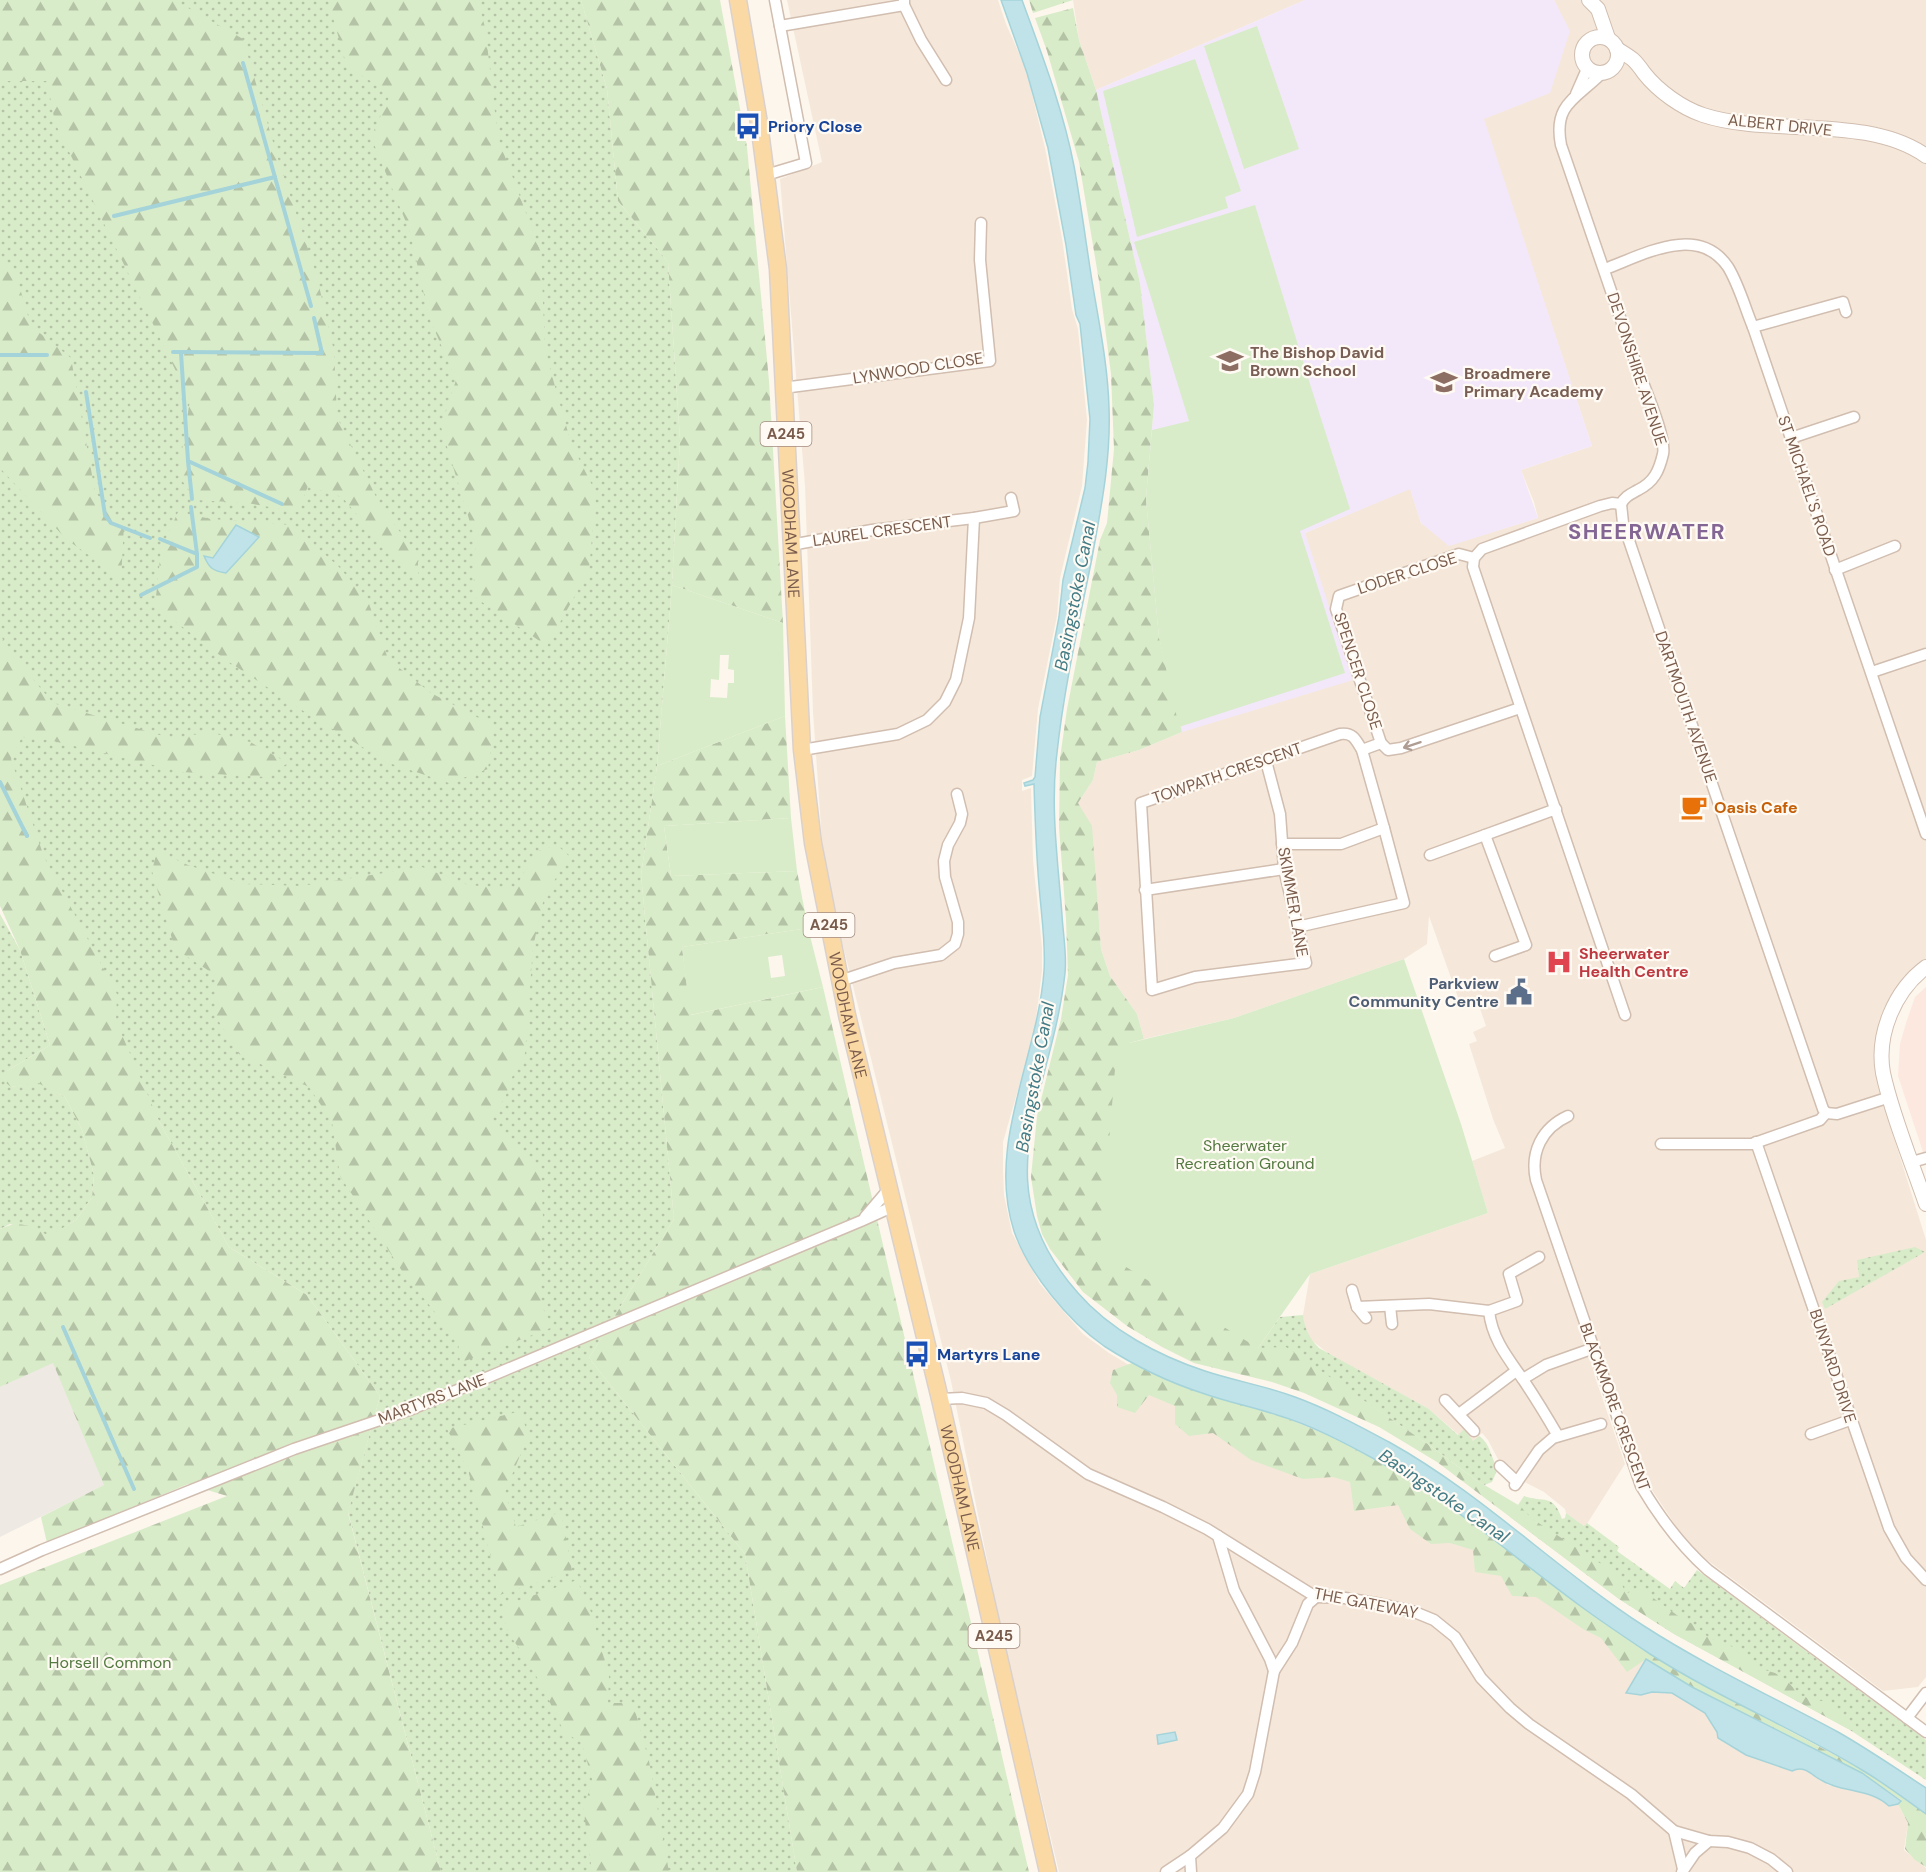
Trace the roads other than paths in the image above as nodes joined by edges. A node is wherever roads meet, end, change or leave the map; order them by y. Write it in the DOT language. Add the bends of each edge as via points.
graph roads {
  1 [pos="738,0"];
  2 [pos="775,0"];
  3 [pos="1589,0"];
  4 [pos="904,2"];
  5 [pos="780,26"];
  6 [pos="1607,41"];
  7 [pos="1615,66"];
  8 [pos="1587,69"];
  9 [pos="1644,73"];
  10 [pos="1601,74"];
  11 [pos="946,80"];
  12 [pos="1576,94"];
  13 [pos="1926,156"];
  14 [pos="766,174"];
  15 [pos="981,223"];
  16 [pos="1605,269"];
  17 [pos="1846,312"];
  18 [pos="1753,327"];
  19 [pos="783,388"];
  20 [pos="1854,417"];
  21 [pos="1791,438"];
  22 [pos="1011,498"];
  23 [pos="1621,504"];
  24 [pos="974,518"];
  25 [pos="790,545"];
  26 [pos="1895,546"];
  27 [pos="1474,558"];
  28 [pos="1835,570"];
  29 [pos="1339,596"];
  30 [pos="1926,654"];
  31 [pos="1872,672"];
  32 [pos="1520,708"];
  33 [pos="1381,743"];
  34 [pos="802,750"];
  35 [pos="1362,750"];
  36 [pos="1266,760"];
  37 [pos="957,794"];
  38 [pos="1556,809"];
  39 [pos="1384,828"];
  40 [pos="1926,834"];
  41 [pos="1485,835"];
  42 [pos="1282,844"];
  43 [pos="1430,855"];
  44 [pos="1284,869"];
  45 [pos="1145,890"];
  46 [pos="1297,927"];
  47 [pos="1495,957"];
  48 [pos="1926,967"];
  49 [pos="840,981"];
  50 [pos="1152,990"];
  51 [pos="1625,1015"];
  52 [pos="1890,1097"];
  53 [pos="1826,1113"];
  54 [pos="1568,1116"];
  55 [pos="1754,1143"];
  56 [pos="1661,1144"];
  57 [pos="1926,1158"];
  58 [pos="1912,1162"];
  59 [pos="1922,1176"];
  60 [pos="888,1190"];
  61 [pos="1926,1204"];
  62 [pos="892,1207"];
  63 [pos="861,1221"];
  64 [pos="1539,1257"];
  65 [pos="1352,1290"];
  66 [pos="1390,1306"];
  67 [pos="1357,1307"];
  68 [pos="1488,1311"];
  69 [pos="1366,1318"];
  70 [pos="1392,1324"];
  71 [pos="1594,1348"];
  72 [pos="1520,1375"];
  73 [pos="940,1400"];
  74 [pos="1445,1400"];
  75 [pos="1459,1414"];
  76 [pos="1850,1420"];
  77 [pos="1601,1424"];
  78 [pos="1474,1431"];
  79 [pos="1811,1434"];
  80 [pos="1558,1436"];
  81 [pos="1500,1466"];
  82 [pos="1218,1536"];
  83 [pos="0,1569"];
  84 [pos="1926,1580"];
  85 [pos="1316,1597"];
  86 [pos="1274,1671"];
  87 [pos="1926,1693"];
  88 [pos="1907,1718"];
  89 [pos="1926,1732"];
  90 [pos="1674,1831"];
  91 [pos="1709,1841"];
  92 [pos="1190,1856"];
  93 [pos="1682,1870"];
  94 [pos="1048,1872"];
  95 [pos="1166,1872"];
  96 [pos="1191,1872"];
  97 [pos="1786,1872"];
  1 -- 14 [label="main road, WOODHAM LANE / A245"];
  2 -- 5 [label="street"];
  3 -- 6 [label="street" via="1595,24"];
  4 -- 5 [label="street"];
  4 -- 11 [label="street" via="921,40"];
  5 -- 14 [label="street" via="806,163"];
  6 -- 7 [label="street" via="1618,57"];
  6 -- 8 [label="street" via="1585,44 1581,56"];
  6 -- 9 [label="street, ALBERT DRIVE" via="1638,62"];
  7 -- 9 [label="street, ALBERT DRIVE"];
  7 -- 10 [label="street"];
  8 -- 10 [label="street"];
  8 -- 12 [label="street, DEVONSHIRE AVENUE"];
  9 -- 13 [label="street, ALBERT DRIVE" via="1671,97 1705,116 1871,134 1904,143"];
  10 -- 12 [label="street, DEVONSHIRE AVENUE"];
  12 -- 16 [label="street, DEVONSHIRE AVENUE" via="1560,115 1558,130"];
  14 -- 19 [label="main road, WOODHAM LANE / A245" via="778,269"];
  15 -- 19 [label="street, LYNWOOD CLOSE" via="980,260 990,361"];
  16 -- 18 [label="street, ST MICHAEL'S ROAD" via="1677,244 1704,248 1721,259 1730,271"];
  16 -- 23 [label="street, DEVONSHIRE AVENUE" via="1664,450 1653,480"];
  17 -- 18 [label="street" via="1843,302"];
  18 -- 21 [label="street, ST MICHAEL'S ROAD"];
  19 -- 25 [label="main road, WOODHAM LANE / A245"];
  20 -- 21 [label="street"];
  21 -- 28 [label="street, ST MICHAEL'S ROAD"];
  22 -- 24 [label="street, LAUREL CRESCENT" via="1014,511"];
  23 -- 27 [label="street, DEVONSHIRE AVENUE" via="1600,506 1482,549"];
  23 -- 53 [label="street, DARTMOUTH AVENUE" via="1623,523"];
  24 -- 25 [label="street, LAUREL CRESCENT"];
  24 -- 34 [label="street, LAUREL CRESCENT" via="969,618 956,680 945,702 927,720 898,734"];
  25 -- 34 [label="main road, WOODHAM LANE / A245"];
  26 -- 28 [label="street"];
  27 -- 29 [label="street, LODER CLOSE" via="1459,554"];
  27 -- 32 [label="street" via="1473,567"];
  28 -- 31 [label="street, ST MICHAEL'S ROAD"];
  29 -- 33 [label="street, SPENCER CLOSE" via="1336,609"];
  30 -- 31 [label="street"];
  31 -- 40 [label="street, ST MICHAEL'S ROAD"];
  32 -- 33 [label="street, SPENCER CLOSE, one-way" via="1394,750"];
  32 -- 38 [label="street"];
  33 -- 35 [label="street"];
  34 -- 49 [label="main road, WOODHAM LANE / A245" via="813,843"];
  35 -- 36 [label="street, TOWPATH CRESCENT" via="1347,733"];
  35 -- 39 [label="street"];
  36 -- 42 [label="street, SKIMMER LANE" via="1280,814"];
  36 -- 45 [label="street, TOWPATH CRESCENT" via="1141,803"];
  37 -- 49 [label="street" via="962,814 944,861 958,922 955,944 941,956 894,963"];
  38 -- 41 [label="street"];
  38 -- 51 [label="street"];
  39 -- 42 [label="street" via="1341,844"];
  39 -- 46 [label="street" via="1404,903"];
  41 -- 43 [label="street"];
  41 -- 47 [label="street" via="1526,945"];
  42 -- 44 [label="street, SKIMMER LANE"];
  44 -- 45 [label="street"];
  44 -- 46 [label="street, SKIMMER LANE"];
  45 -- 50 [label="street, TOWPATH CRESCENT"];
  46 -- 50 [label="street, SKIMMER LANE" via="1306,963 1195,977"];
  48 -- 52 [label="street" via="1900,994 1889,1018 1882,1059"];
  49 -- 60 [label="main road, WOODHAM LANE / A245"];
  52 -- 53 [label="street" via="1837,1114"];
  52 -- 58 [label="street"];
  53 -- 55 [label="street" via="1820,1120"];
  54 -- 71 [label="street, BLACKMORE CRESCENT" via="1556,1121 1544,1134 1534,1169"];
  55 -- 56 [label="street"];
  55 -- 76 [label="street, BUNYARD DRIVE"];
  57 -- 58 [label="street"];
  58 -- 59 [label="street"];
  59 -- 61 [label="street"];
  60 -- 62 [label="main road, WOODHAM LANE / A245"];
  60 -- 63 [label="street, MARTYRS LANE"];
  62 -- 63 [label="street, MARTYRS LANE"];
  62 -- 73 [label="main road, WOODHAM LANE / A245"];
  63 -- 83 [label="street, MARTYRS LANE" via="412,1409 294,1449"];
  64 -- 68 [label="street" via="1509,1274 1517,1301"];
  65 -- 67 [label="street"];
  66 -- 67 [label="street"];
  66 -- 68 [label="street" via="1429,1304"];
  66 -- 70 [label="street"];
  67 -- 69 [label="street"];
  68 -- 72 [label="street" via="1496,1340"];
  71 -- 72 [label="street"];
  71 -- 88 [label="street, BLACKMORE CRESCENT" via="1641,1485 1665,1526 1708,1570"];
  72 -- 75 [label="street"];
  72 -- 80 [label="street"];
  73 -- 82 [label="street, THE GATEWAY" via="962,1398 986,1403 1089,1474"];
  73 -- 94 [label="main road, WOODHAM LANE / A245"];
  74 -- 75 [label="street"];
  75 -- 78 [label="street"];
  76 -- 79 [label="street"];
  76 -- 84 [label="street, BUNYARD DRIVE" via="1893,1539"];
  77 -- 80 [label="street"];
  80 -- 81 [label="street" via="1539,1450 1516,1483"];
  82 -- 85 [label="street, THE GATEWAY"];
  82 -- 86 [label="street" via="1234,1590"];
  85 -- 86 [label="street" via="1308,1604"];
  85 -- 90 [label="street, THE GATEWAY" via="1381,1604 1437,1622 1455,1637 1481,1678 1528,1724 1631,1794"];
  86 -- 92 [label="street" via="1248,1794 1223,1828"];
  87 -- 88 [label="street"];
  88 -- 89 [label="street, BLACKMORE CRESCENT"];
  90 -- 91 [label="street, THE GATEWAY"];
  90 -- 93 [label="street"];
  91 -- 93 [label="street"];
  91 -- 97 [label="street, THE GATEWAY" via="1736,1843 1757,1850"];
  92 -- 95 [label="street"];
  92 -- 96 [label="street"];
}
